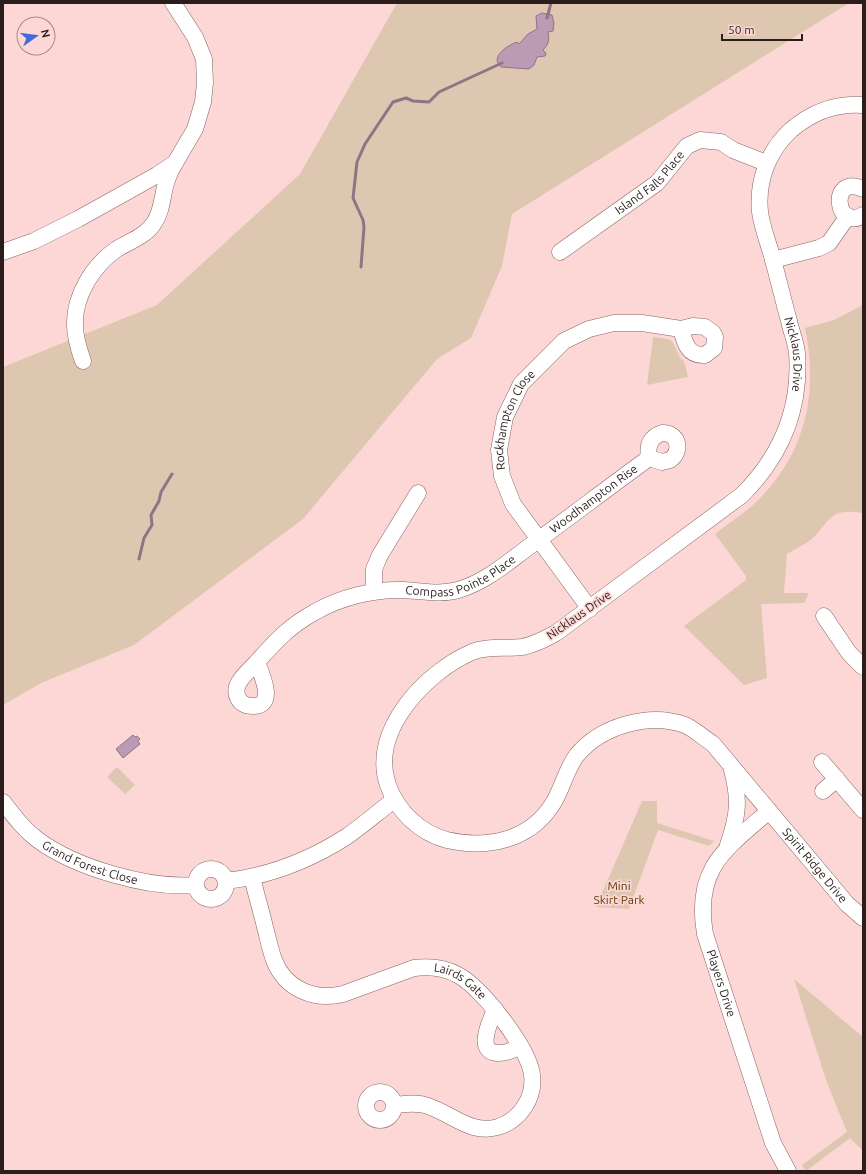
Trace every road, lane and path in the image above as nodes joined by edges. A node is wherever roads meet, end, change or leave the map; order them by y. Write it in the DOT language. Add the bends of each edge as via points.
graph roads {
  1 [pos="173,3"];
  2 [pos="863,105"];
  3 [pos="175,163"];
  4 [pos="766,163"];
  5 [pos="863,189"];
  6 [pos="855,215"];
  7 [pos="3,252"];
  8 [pos="560,252"];
  9 [pos="773,260"];
  10 [pos="681,329"];
  11 [pos="83,361"];
  12 [pos="649,458"];
  13 [pos="418,493"];
  14 [pos="538,540"];
  15 [pos="374,591"];
  16 [pos="590,609"];
  17 [pos="824,616"];
  18 [pos="258,662"];
  19 [pos="863,667"];
  20 [pos="822,762"];
  21 [pos="730,765"];
  22 [pos="837,779"];
  23 [pos="823,791"];
  24 [pos="394,800"];
  25 [pos="3,802"];
  26 [pos="863,810"];
  27 [pos="769,811"];
  28 [pos="727,846"];
  29 [pos="252,877"];
  30 [pos="226,881"];
  31 [pos="195,885"];
  32 [pos="863,918"];
  33 [pos="495,1009"];
  34 [pos="520,1046"];
  35 [pos="395,1104"];
  36 [pos="788,1171"];
  1 -- 3 [label="street" via="195,37 204,60 205,83 203,102 195,129"];
  2 -- 4 [label="street, Nicklaus Drive" via="850,104 824,109 802,121 784,137"];
  3 -- 7 [label="street" via="78,219 34,241"];
  3 -- 11 [label="street" via="166,180 155,223 143,235 104,258 92,271 77,309 75,326"];
  4 -- 8 [label="street, Island Falls Place" via="733,150 721,142 700,140 687,146 657,183"];
  4 -- 9 [label="street, Nicklaus Drive" via="761,187 760,213"];
  5 -- 6 [label="street" via="851,186 841,194 839,207 842,212"];
  6 -- 9 [label="street" via="824,246"];
  9 -- 16 [label="street, Nicklaus Drive" via="797,352 796,398 780,443 765,471 742,495"];
  10 -- 14 [label="street, Rockhampton Close" via="642,323 614,323 589,329 564,341 521,384 505,417 499,450 502,476 513,504"];
  12 -- 14 [label="street, Woodhampton Rise"];
  13 -- 15 [label="street" via="380,555 374,569"];
  14 -- 15 [label="street, Compass Pointe Place" via="484,580 457,590"];
  14 -- 16 [label="street, Rockhampton Close"];
  15 -- 18 [label="street, Compass Pointe Place" via="343,600 299,620 281,635"];
  16 -- 24 [label="street, Nicklaus Drive" via="540,641 522,647 473,652 452,663 429,681 402,710 390,729 384,764 387,784"];
  17 -- 19 [label="street" via="849,653"];
  20 -- 22 [label="street"];
  21 -- 24 [label="street, Nicklaus Drive" via="713,744 685,726 655,720 626,724 595,738 576,756 551,806 534,825 514,836 490,844 464,844 439,838 419,827"];
  21 -- 27 [label="street, Nicklaus Drive"];
  21 -- 28 [label="street, Nicklaus Drive" via="738,794 738,806 735,825"];
  22 -- 23 [label="street"];
  22 -- 26 [label="street"];
  24 -- 29 [label="street" via="347,836 316,855"];
  25 -- 31 [label="street, Grand Forest Close" via="28,832 68,857 142,882"];
  27 -- 28 [label="street, Players Drive"];
  27 -- 32 [label="street, Spirit Ridge Drive" via="847,904"];
  28 -- 36 [label="street, Players Drive" via="707,879 702,917 705,934 773,1143"];
  29 -- 30 [label="street"];
  29 -- 33 [label="street, Lairds Gate" via="274,960 285,979 303,992 332,997 402,971 424,967 436,968 464,979"];
  30 -- 31 [label="street" via="217,869 209,868 196,878"];
  30 -- 31 [label="street" via="226,890 213,900 204,899"];
  33 -- 34 [label="street, Lairds Gate"];
  33 -- 34 [label="street" via="485,1038 489,1048 502,1054"];
  34 -- 35 [label="street, Lairds Gate" via="529,1063 532,1087 524,1107 505,1124 475,1128 428,1106 414,1103"];
}
